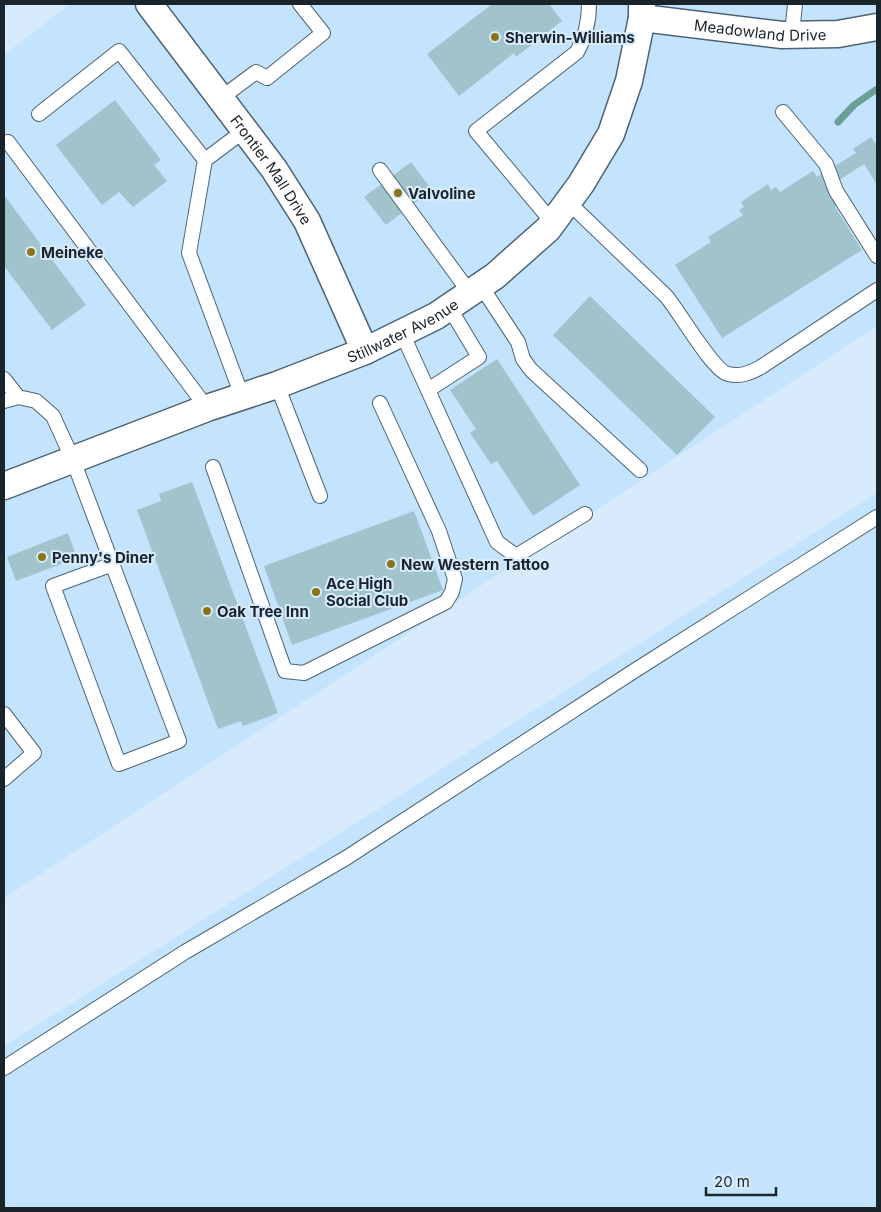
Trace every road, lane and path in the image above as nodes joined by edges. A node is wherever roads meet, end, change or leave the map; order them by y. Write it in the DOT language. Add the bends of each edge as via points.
graph roads {
  1 [pos="149,4"];
  2 [pos="300,4"];
  3 [pos="589,4"];
  4 [pos="795,4"];
  5 [pos="642,11"];
  6 [pos="877,27"];
  7 [pos="792,34"];
  8 [pos="221,98"];
  9 [pos="783,112"];
  10 [pos="39,114"];
  11 [pos="244,130"];
  12 [pos="8,142"];
  13 [pos="205,160"];
  14 [pos="380,170"];
  15 [pos="568,202"];
  16 [pos="553,224"];
  17 [pos="877,256"];
  18 [pos="476,290"];
  19 [pos="877,290"];
  20 [pos="449,308"];
  21 [pos="402,333"];
  22 [pos="365,351"];
  23 [pos="4,379"];
  24 [pos="276,385"];
  25 [pos="428,390"];
  26 [pos="242,396"];
  27 [pos="18,397"];
  28 [pos="4,401"];
  29 [pos="380,403"];
  30 [pos="207,408"];
  31 [pos="74,460"];
  32 [pos="213,467"];
  33 [pos="640,470"];
  34 [pos="4,486"];
  35 [pos="320,496"];
  36 [pos="585,514"];
  37 [pos="877,517"];
  38 [pos="113,564"];
  39 [pos="4,714"];
  40 [pos="4,778"];
  41 [pos="4,1068"];
  1 -- 8 [label="street, Frontier Mall Drive"];
  2 -- 8 [label="lane" via="323,33 267,78 256,72"];
  3 -- 16 [label="lane" via="587,29 577,52 476,132"];
  4 -- 7 [label="lane"];
  5 -- 7 [label="street, Meadowland Drive" via="782,35"];
  5 -- 15 [label="street, Stillwater Avenue" via="629,81 611,134"];
  6 -- 7 [label="street, Meadowland Drive" via="838,34"];
  8 -- 11 [label="street, Frontier Mall Drive"];
  9 -- 17 [label="lane" via="826,164 836,191"];
  10 -- 13 [label="lane" via="119,51"];
  11 -- 13 [label="lane"];
  11 -- 22 [label="street, Frontier Mall Drive" via="308,221"];
  12 -- 30 [label="lane"];
  13 -- 26 [label="lane" via="189,253"];
  14 -- 18 [label="lane"];
  15 -- 16 [label="street, Stillwater Avenue"];
  15 -- 19 [label="lane" via="666,296 714,364 726,374 744,375 761,367"];
  16 -- 18 [label="street, Stillwater Avenue"];
  18 -- 20 [label="street, Stillwater Avenue"];
  18 -- 33 [label="lane" via="518,342 523,360 531,370"];
  20 -- 21 [label="street, Stillwater Avenue"];
  20 -- 25 [label="lane" via="478,357"];
  21 -- 22 [label="street, Stillwater Avenue"];
  21 -- 25 [label="lane"];
  22 -- 24 [label="street, Stillwater Avenue"];
  23 -- 27 [label="lane"];
  24 -- 26 [label="street, Stillwater Avenue"];
  24 -- 35 [label="lane"];
  25 -- 36 [label="lane" via="497,542 516,556"];
  26 -- 30 [label="street, Stillwater Avenue"];
  27 -- 28 [label="lane"];
  27 -- 31 [label="lane" via="36,401 53,416"];
  29 -- 32 [label="lane" via="439,531 455,580 452,592 446,602 304,673 285,670"];
  30 -- 31 [label="street, Stillwater Avenue"];
  31 -- 34 [label="street, Stillwater Avenue"];
  31 -- 38 [label="lane"];
  37 -- 41 [label="lane" via="346,858 186,952"];
  38 -- 38 [label="lane" via="179,741 119,764 53,586"];
  39 -- 40 [label="lane" via="34,753"];
}
